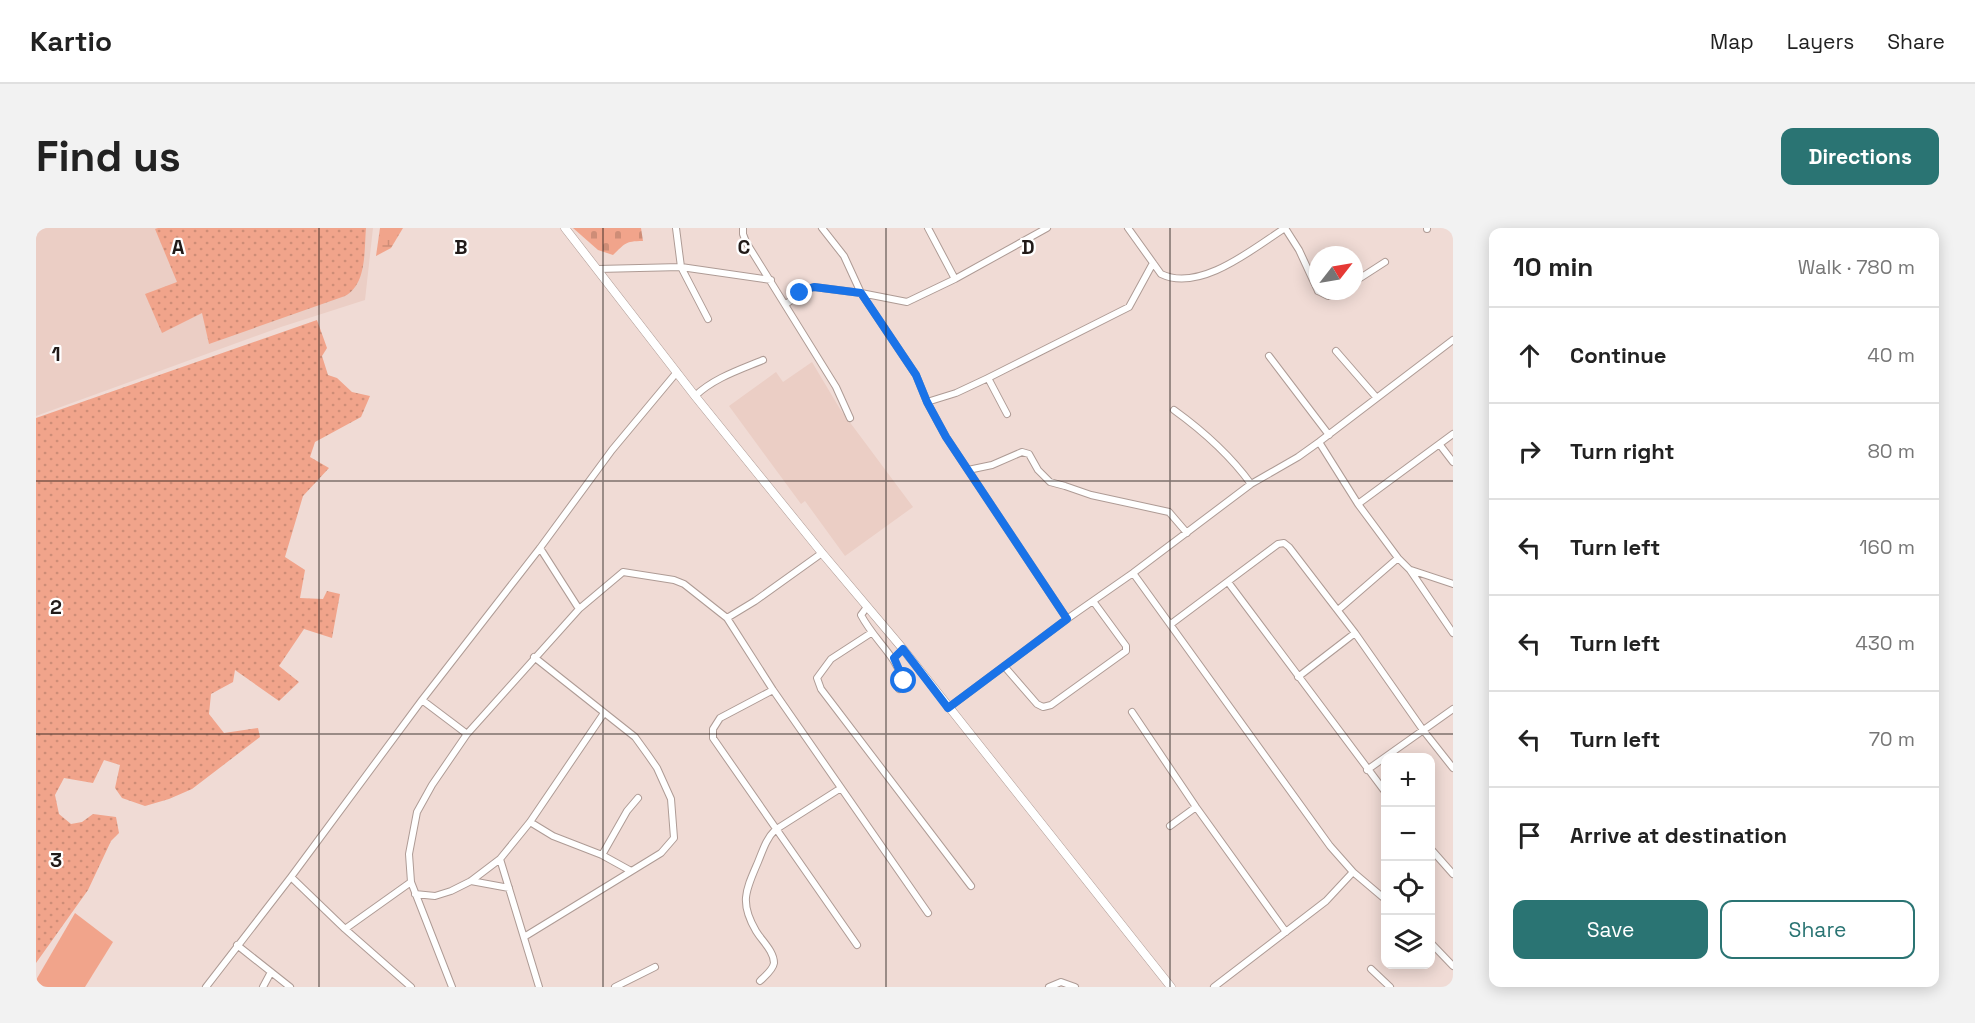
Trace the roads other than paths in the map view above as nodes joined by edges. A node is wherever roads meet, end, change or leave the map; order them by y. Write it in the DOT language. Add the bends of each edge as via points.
graph roads {
  1 [pos="566,228"];
  2 [pos="676,228"];
  3 [pos="743,228"];
  4 [pos="822,228"];
  5 [pos="928,228"];
  6 [pos="1047,228"];
  7 [pos="1128,228"];
  8 [pos="1285,228"];
  9 [pos="1385,262"];
  10 [pos="1153,263"];
  11 [pos="681,267"];
  12 [pos="598,269"];
  13 [pos="1309,272"];
  14 [pos="1363,276"];
  15 [pos="955,279"];
  16 [pos="771,280"];
  17 [pos="861,293"];
  18 [pos="786,304"];
  19 [pos="708,319"];
  20 [pos="1453,339"];
  21 [pos="1336,351"];
  22 [pos="1269,356"];
  23 [pos="763,360"];
  24 [pos="677,372"];
  25 [pos="988,378"];
  26 [pos="695,396"];
  27 [pos="1376,397"];
  28 [pos="927,402"];
  29 [pos="1174,410"];
  30 [pos="1007,414"];
  31 [pos="850,417"];
  32 [pos="1453,434"];
  33 [pos="1329,435"];
  34 [pos="1319,442"];
  35 [pos="1440,445"];
  36 [pos="1453,462"];
  37 [pos="968,470"];
  38 [pos="1251,484"];
  39 [pos="1358,504"];
  40 [pos="1187,533"];
  41 [pos="540,548"];
  42 [pos="822,553"];
  43 [pos="1398,558"];
  44 [pos="1410,570"];
  45 [pos="1133,573"];
  46 [pos="1228,582"];
  47 [pos="1453,584"];
  48 [pos="1093,601"];
  49 [pos="867,607"];
  50 [pos="579,609"];
  51 [pos="1338,610"];
  52 [pos="727,618"];
  53 [pos="1067,619"];
  54 [pos="1171,624"];
  55 [pos="871,633"];
  56 [pos="1355,633"];
  57 [pos="1453,633"];
  58 [pos="903,649"];
  59 [pos="534,657"];
  60 [pos="894,658"];
  61 [pos="1004,666"];
  62 [pos="1298,677"];
  63 [pos="899,689"];
  64 [pos="773,690"];
  65 [pos="422,700"];
  66 [pos="948,708"];
  67 [pos="1453,709"];
  68 [pos="1132,712"];
  69 [pos="604,713"];
  70 [pos="1423,730"];
  71 [pos="467,734"];
  72 [pos="1453,768"];
  73 [pos="1366,770"];
  74 [pos="1381,787"];
  75 [pos="841,788"];
  76 [pos="638,798"];
  77 [pos="1196,807"];
  78 [pos="530,822"];
  79 [pos="1170,826"];
  80 [pos="775,830"];
  81 [pos="1435,853"];
  82 [pos="602,855"];
  83 [pos="500,859"];
  84 [pos="632,871"];
  85 [pos="1353,872"];
  86 [pos="1453,874"];
  87 [pos="291,877"];
  88 [pos="471,881"];
  89 [pos="411,882"];
  90 [pos="971,886"];
  91 [pos="509,888"];
  92 [pos="415,894"];
  93 [pos="1381,896"];
  94 [pos="928,913"];
  95 [pos="345,929"];
  96 [pos="1286,932"];
  97 [pos="524,937"];
  98 [pos="237,945"];
  99 [pos="857,945"];
  100 [pos="1435,946"];
  101 [pos="1453,966"];
  102 [pos="655,967"];
  103 [pos="1371,969"];
  104 [pos="271,972"];
  105 [pos="760,981"];
  106 [pos="206,987"];
  107 [pos="263,987"];
  108 [pos="290,987"];
  109 [pos="411,987"];
  110 [pos="453,987"];
  111 [pos="539,987"];
  112 [pos="615,987"];
  113 [pos="1049,987"];
  114 [pos="1075,987"];
  115 [pos="1171,987"];
  116 [pos="1214,987"];
  117 [pos="1390,987"];
  1 -- 12 [label="street"];
  2 -- 11 [label="street"];
  3 -- 16 [label="street" via="746,242"];
  4 -- 17 [label="street" via="844,256"];
  5 -- 15 [label="street"];
  6 -- 15 [label="street"];
  7 -- 10 [label="street"];
  8 -- 10 [label="street" via="1217,271 1168,277"];
  8 -- 13 [label="street"];
  9 -- 14 [label="street"];
  10 -- 25 [label="street" via="1129,307"];
  11 -- 12 [label="street"];
  11 -- 16 [label="street"];
  11 -- 19 [label="street"];
  12 -- 24 [label="street"];
  15 -- 17 [label="street" via="907,302"];
  16 -- 18 [label="street"];
  17 -- 18 [label="street" via="814,287"];
  17 -- 28 [label="street" via="903,353"];
  18 -- 31 [label="street"];
  20 -- 27 [label="street"];
  21 -- 27 [label="street"];
  22 -- 33 [label="street"];
  23 -- 26 [label="street" via="728,374"];
  24 -- 26 [label="street"];
  24 -- 41 [label="street" via="612,450"];
  25 -- 28 [label="street"];
  25 -- 30 [label="street"];
  26 -- 42 [label="street"];
  27 -- 33 [label="street"];
  28 -- 37 [label="street"];
  29 -- 38 [label="street" via="1217,446"];
  32 -- 35 [label="street"];
  33 -- 34 [label="street"];
  34 -- 38 [label="street"];
  34 -- 39 [label="street"];
  35 -- 36 [label="street"];
  35 -- 39 [label="street"];
  37 -- 40 [label="street" via="1022,452 1029,454 1050,482 1169,512"];
  37 -- 53 [label="street"];
  38 -- 40 [label="street"];
  39 -- 43 [label="street"];
  40 -- 45 [label="street"];
  41 -- 50 [label="street"];
  41 -- 65 [label="street"];
  42 -- 49 [label="street"];
  42 -- 52 [label="street"];
  43 -- 44 [label="street"];
  43 -- 51 [label="street"];
  44 -- 47 [label="street"];
  44 -- 57 [label="street"];
  45 -- 48 [label="street"];
  45 -- 54 [label="street"];
  46 -- 51 [label="street" via="1284,543"];
  46 -- 54 [label="street"];
  46 -- 62 [label="street"];
  48 -- 53 [label="street"];
  48 -- 61 [label="street" via="1126,651 1064,697 1051,705 1037,704"];
  49 -- 55 [label="street" via="861,615"];
  49 -- 58 [label="street"];
  50 -- 52 [label="street" via="623,572 684,584"];
  50 -- 59 [label="street"];
  51 -- 56 [label="street"];
  52 -- 64 [label="street"];
  53 -- 61 [label="street"];
  54 -- 85 [label="street" via="1330,846"];
  55 -- 60 [label="street"];
  55 -- 90 [label="street" via="831,659 817,678 821,689"];
  56 -- 62 [label="street"];
  56 -- 70 [label="street"];
  58 -- 60 [label="street"];
  58 -- 66 [label="street"];
  59 -- 69 [label="street"];
  59 -- 71 [label="street"];
  60 -- 63 [label="street" via="904,681"];
  61 -- 66 [label="street"];
  62 -- 73 [label="street"];
  64 -- 75 [label="street"];
  64 -- 80 [label="street" via="720,718 713,738"];
  65 -- 71 [label="street"];
  65 -- 87 [label="street"];
  66 -- 115 [label="street"];
  67 -- 70 [label="street"];
  68 -- 77 [label="street"];
  69 -- 78 [label="street"];
  69 -- 84 [label="street" via="635,737 657,768 671,799 674,838 661,853"];
  70 -- 72 [label="street"];
  70 -- 73 [label="street"];
  71 -- 89 [label="street" via="417,812 409,854"];
  73 -- 74 [label="street"];
  75 -- 80 [label="street"];
  75 -- 94 [label="street"];
  76 -- 82 [label="street"];
  77 -- 79 [label="street"];
  77 -- 96 [label="street"];
  78 -- 82 [label="street" via="553,836"];
  78 -- 83 [label="street"];
  80 -- 99 [label="street"];
  80 -- 105 [label="street" via="765,843 745,894 748,915 774,962"];
  81 -- 86 [label="street"];
  82 -- 84 [label="street"];
  83 -- 88 [label="street"];
  83 -- 91 [label="street"];
  84 -- 97 [label="street"];
  85 -- 93 [label="street"];
  85 -- 96 [label="street" via="1326,901"];
  87 -- 95 [label="street"];
  87 -- 98 [label="street"];
  88 -- 91 [label="street"];
  88 -- 92 [label="street" via="435,896"];
  89 -- 92 [label="street"];
  89 -- 95 [label="street"];
  91 -- 97 [label="street"];
  92 -- 110 [label="street"];
  95 -- 109 [label="street"];
  96 -- 116 [label="street"];
  97 -- 111 [label="street"];
  98 -- 104 [label="street"];
  98 -- 106 [label="street"];
  100 -- 101 [label="street"];
  102 -- 112 [label="street"];
  103 -- 117 [label="street"];
  104 -- 107 [label="street"];
  104 -- 108 [label="street"];
  113 -- 114 [label="street" via="1061,982"];
}
